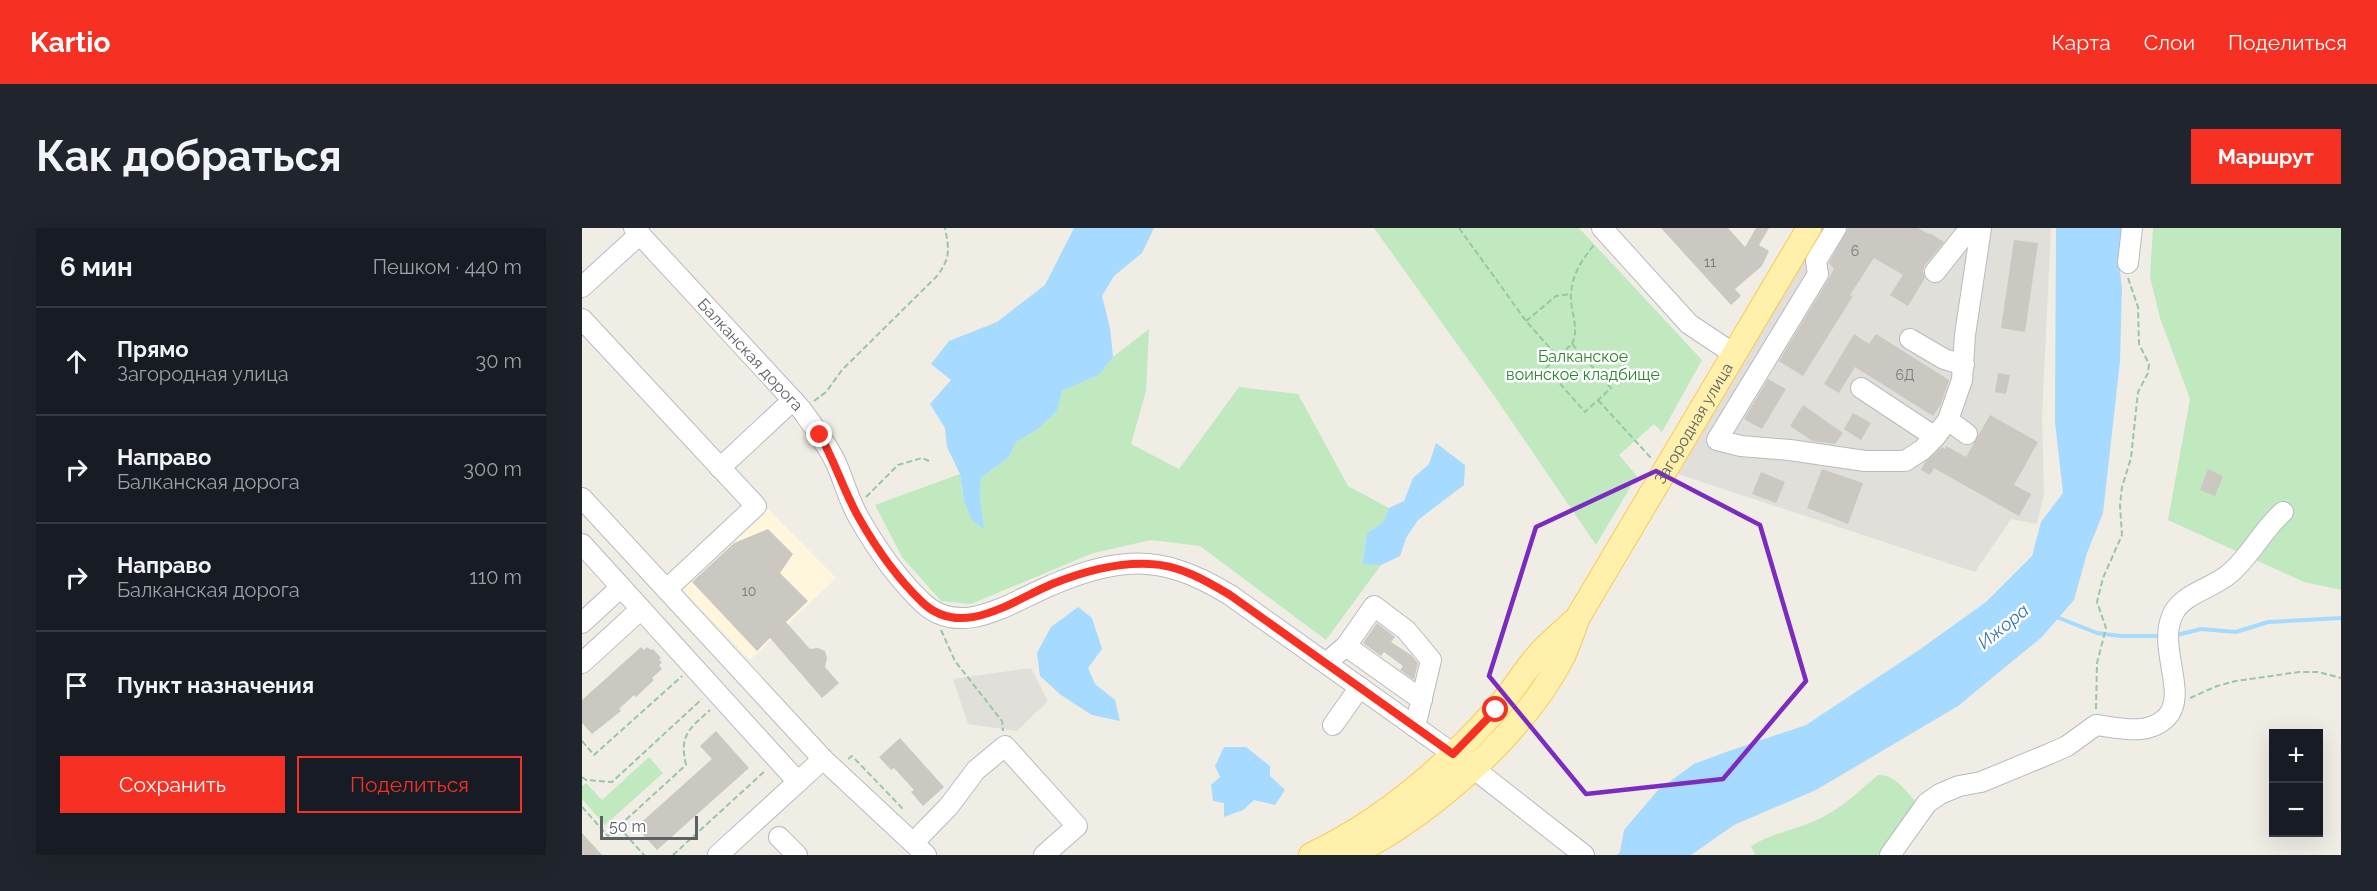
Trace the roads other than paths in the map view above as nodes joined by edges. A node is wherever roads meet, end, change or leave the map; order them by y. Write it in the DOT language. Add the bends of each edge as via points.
graph roads {
  1 [pos="1809,228"];
  2 [pos="1836,228"];
  3 [pos="1970,228"];
  4 [pos="1981,228"];
  5 [pos="2132,228"];
  6 [pos="637,231"];
  7 [pos="1602,233"];
  8 [pos="2128,263"];
  9 [pos="1935,272"];
  10 [pos="582,287"];
  11 [pos="582,319"];
  12 [pos="1910,339"];
  13 [pos="1734,354"];
  14 [pos="1964,365"];
  15 [pos="1861,388"];
  16 [pos="797,404"];
  17 [pos="1948,420"];
  18 [pos="1967,434"];
  19 [pos="1935,437"];
  20 [pos="720,468"];
  21 [pos="582,498"];
  22 [pos="2283,512"];
  23 [pos="582,544"];
  24 [pos="621,587"];
  25 [pos="667,589"];
  26 [pos="640,609"];
  27 [pos="1578,617"];
  28 [pos="582,623"];
  29 [pos="1346,646"];
  30 [pos="582,663"];
  31 [pos="1326,663"];
  32 [pos="1360,687"];
  33 [pos="1422,700"];
  34 [pos="1333,725"];
  35 [pos="1415,727"];
  36 [pos="1453,754"];
  37 [pos="822,759"];
  38 [pos="1473,768"];
  39 [pos="798,782"];
  40 [pos="779,837"];
  41 [pos="920,849"];
  42 [pos="718,855"];
  43 [pos="797,855"];
  44 [pos="1044,855"];
  45 [pos="1311,855"];
  46 [pos="1351,855"];
  47 [pos="1584,855"];
  48 [pos="1890,855"];
  1 -- 13 [label="main road, Загородная улица"];
  2 -- 19 [label="street" via="1816,261 1818,274 1718,440 1836,458 1905,461"];
  3 -- 9 [label="street"];
  4 -- 14 [label="street"];
  5 -- 8 [label="street"];
  6 -- 10 [label="street"];
  6 -- 16 [label="street, Балканская дорога"];
  7 -- 13 [label="street" via="1689,324"];
  11 -- 20 [label="street"];
  12 -- 14 [label="street" via="1944,359"];
  13 -- 27 [label="main road, Загородная улица"];
  14 -- 17 [label="street"];
  15 -- 19 [label="street"];
  16 -- 20 [label="street"];
  16 -- 31 [label="street, Балканская дорога" via="820,435 872,539 923,604 942,616 964,619 986,615 1077,576 1110,567 1151,564 1179,569 1208,581"];
  17 -- 18 [label="street"];
  17 -- 19 [label="street"];
  20 -- 25 [label="street" via="756,506"];
  21 -- 25 [label="street"];
  22 -- 48 [label="street" via="2228,575 2175,610 2167,643 2176,689 2171,713 2160,723 2147,729 2096,725 2049,754 1940,794 1927,803"];
  23 -- 24 [label="street"];
  24 -- 26 [label="street"];
  24 -- 28 [label="street"];
  25 -- 37 [label="street"];
  26 -- 30 [label="street"];
  26 -- 39 [label="street"];
  27 -- 36 [label="main road, Загородная улица" via="1534,660 1496,710"];
  27 -- 38 [label="main road, Загородная улица" via="1548,680"];
  29 -- 31 [label="street"];
  29 -- 33 [label="street"];
  29 -- 33 [label="street" via="1374,606 1406,630 1431,660"];
  31 -- 32 [label="street"];
  32 -- 34 [label="street"];
  32 -- 35 [label="street"];
  33 -- 35 [label="street"];
  35 -- 36 [label="street"];
  36 -- 38 [label="street"];
  36 -- 45 [label="main road, Загородная улица" via="1393,804"];
  37 -- 39 [label="street"];
  37 -- 41 [label="street"];
  38 -- 46 [label="main road, Загородная улица" via="1409,820"];
  38 -- 47 [label="street"];
  39 -- 42 [label="street"];
  40 -- 43 [label="street"];
  41 -- 44 [label="street" via="976,770 1005,746 1077,826"];
}
